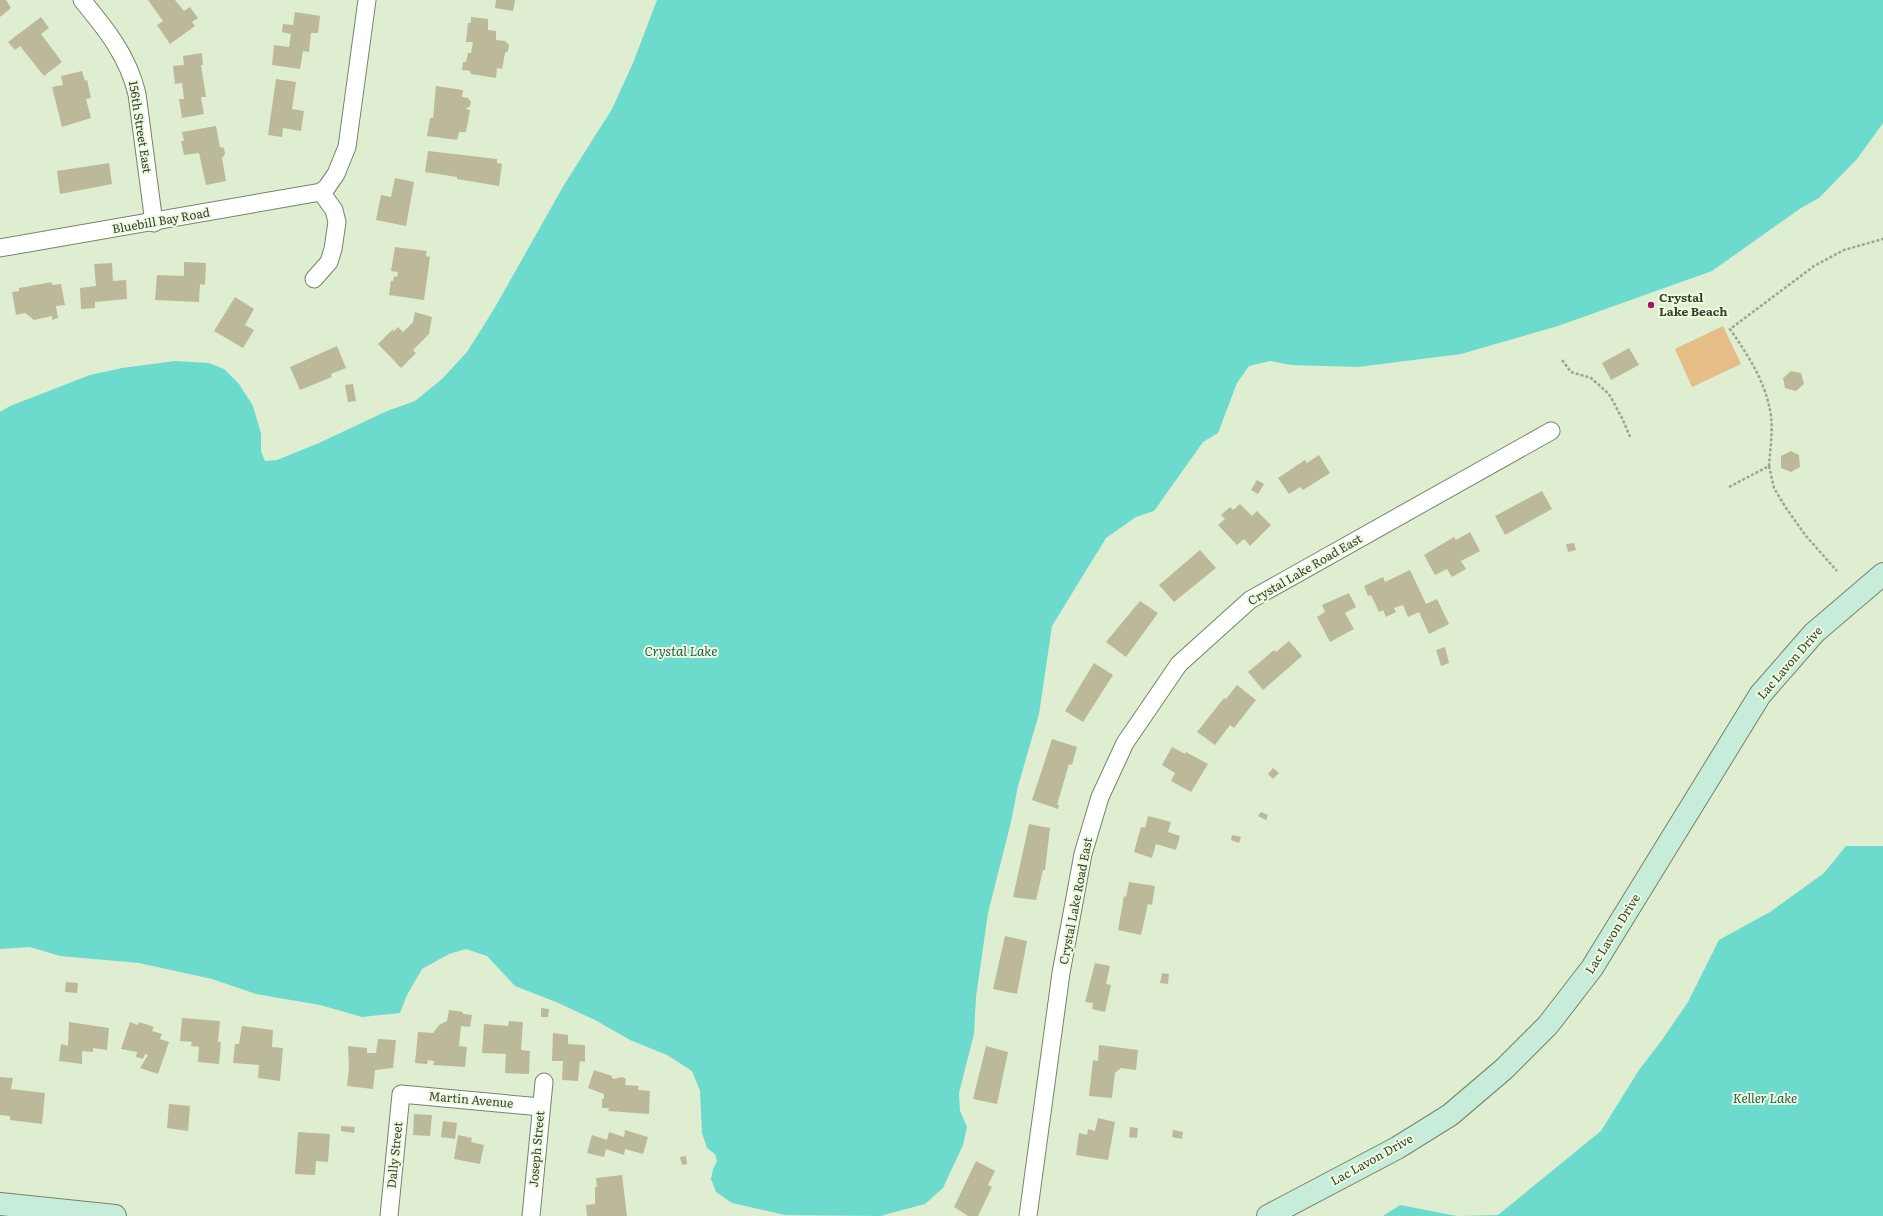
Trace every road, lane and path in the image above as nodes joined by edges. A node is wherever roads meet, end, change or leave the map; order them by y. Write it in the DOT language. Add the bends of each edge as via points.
graph roads {
  1 [pos="82,0"];
  2 [pos="367,0"];
  3 [pos="321,192"];
  4 [pos="154,223"];
  5 [pos="1883,239"];
  6 [pos="0,248"];
  7 [pos="314,280"];
  8 [pos="1562,360"];
  9 [pos="1551,431"];
  10 [pos="1631,439"];
  11 [pos="1769,466"];
  12 [pos="1729,488"];
  13 [pos="1837,571"];
  14 [pos="1883,574"];
  15 [pos="544,1082"];
  16 [pos="401,1094"];
  17 [pos="541,1107"];
  18 [pos="0,1204"];
  19 [pos="115,1216"];
  20 [pos="389,1216"];
  21 [pos="531,1216"];
  22 [pos="1028,1216"];
  23 [pos="1268,1216"];
  1 -- 4 [label="street, 156th Street East" via="119,48 134,78"];
  2 -- 3 [label="street" via="347,147 336,174 328,187"];
  3 -- 4 [label="street, Bluebill Bay Road"];
  3 -- 7 [label="street" via="334,210 337,222 333,249 328,262"];
  4 -- 6 [label="street, Bluebill Bay Road"];
  5 -- 11 [label="path" via="1844,250 1814,266 1730,329 1749,355 1761,378 1771,417"];
  8 -- 10 [label="path" via="1571,372 1591,378 1609,394"];
  9 -- 22 [label="street, Crystal Lake Road East" via="1250,600 1179,664 1125,743 1100,797 1083,854 1061,973"];
  11 -- 12 [label="path"];
  11 -- 13 [label="path" via="1774,488 1786,508 1806,536"];
  14 -- 23 [label="street, Lac Lavon Drive" via="1814,633 1760,695 1592,968 1548,1025 1504,1069 1450,1115 1397,1148"];
  15 -- 17 [label="street, Joseph Street"];
  16 -- 17 [label="street, Martin Avenue"];
  16 -- 20 [label="street, Dally Street"];
  17 -- 21 [label="street, Joseph Street"];
  18 -- 19 [label="street"];
}
